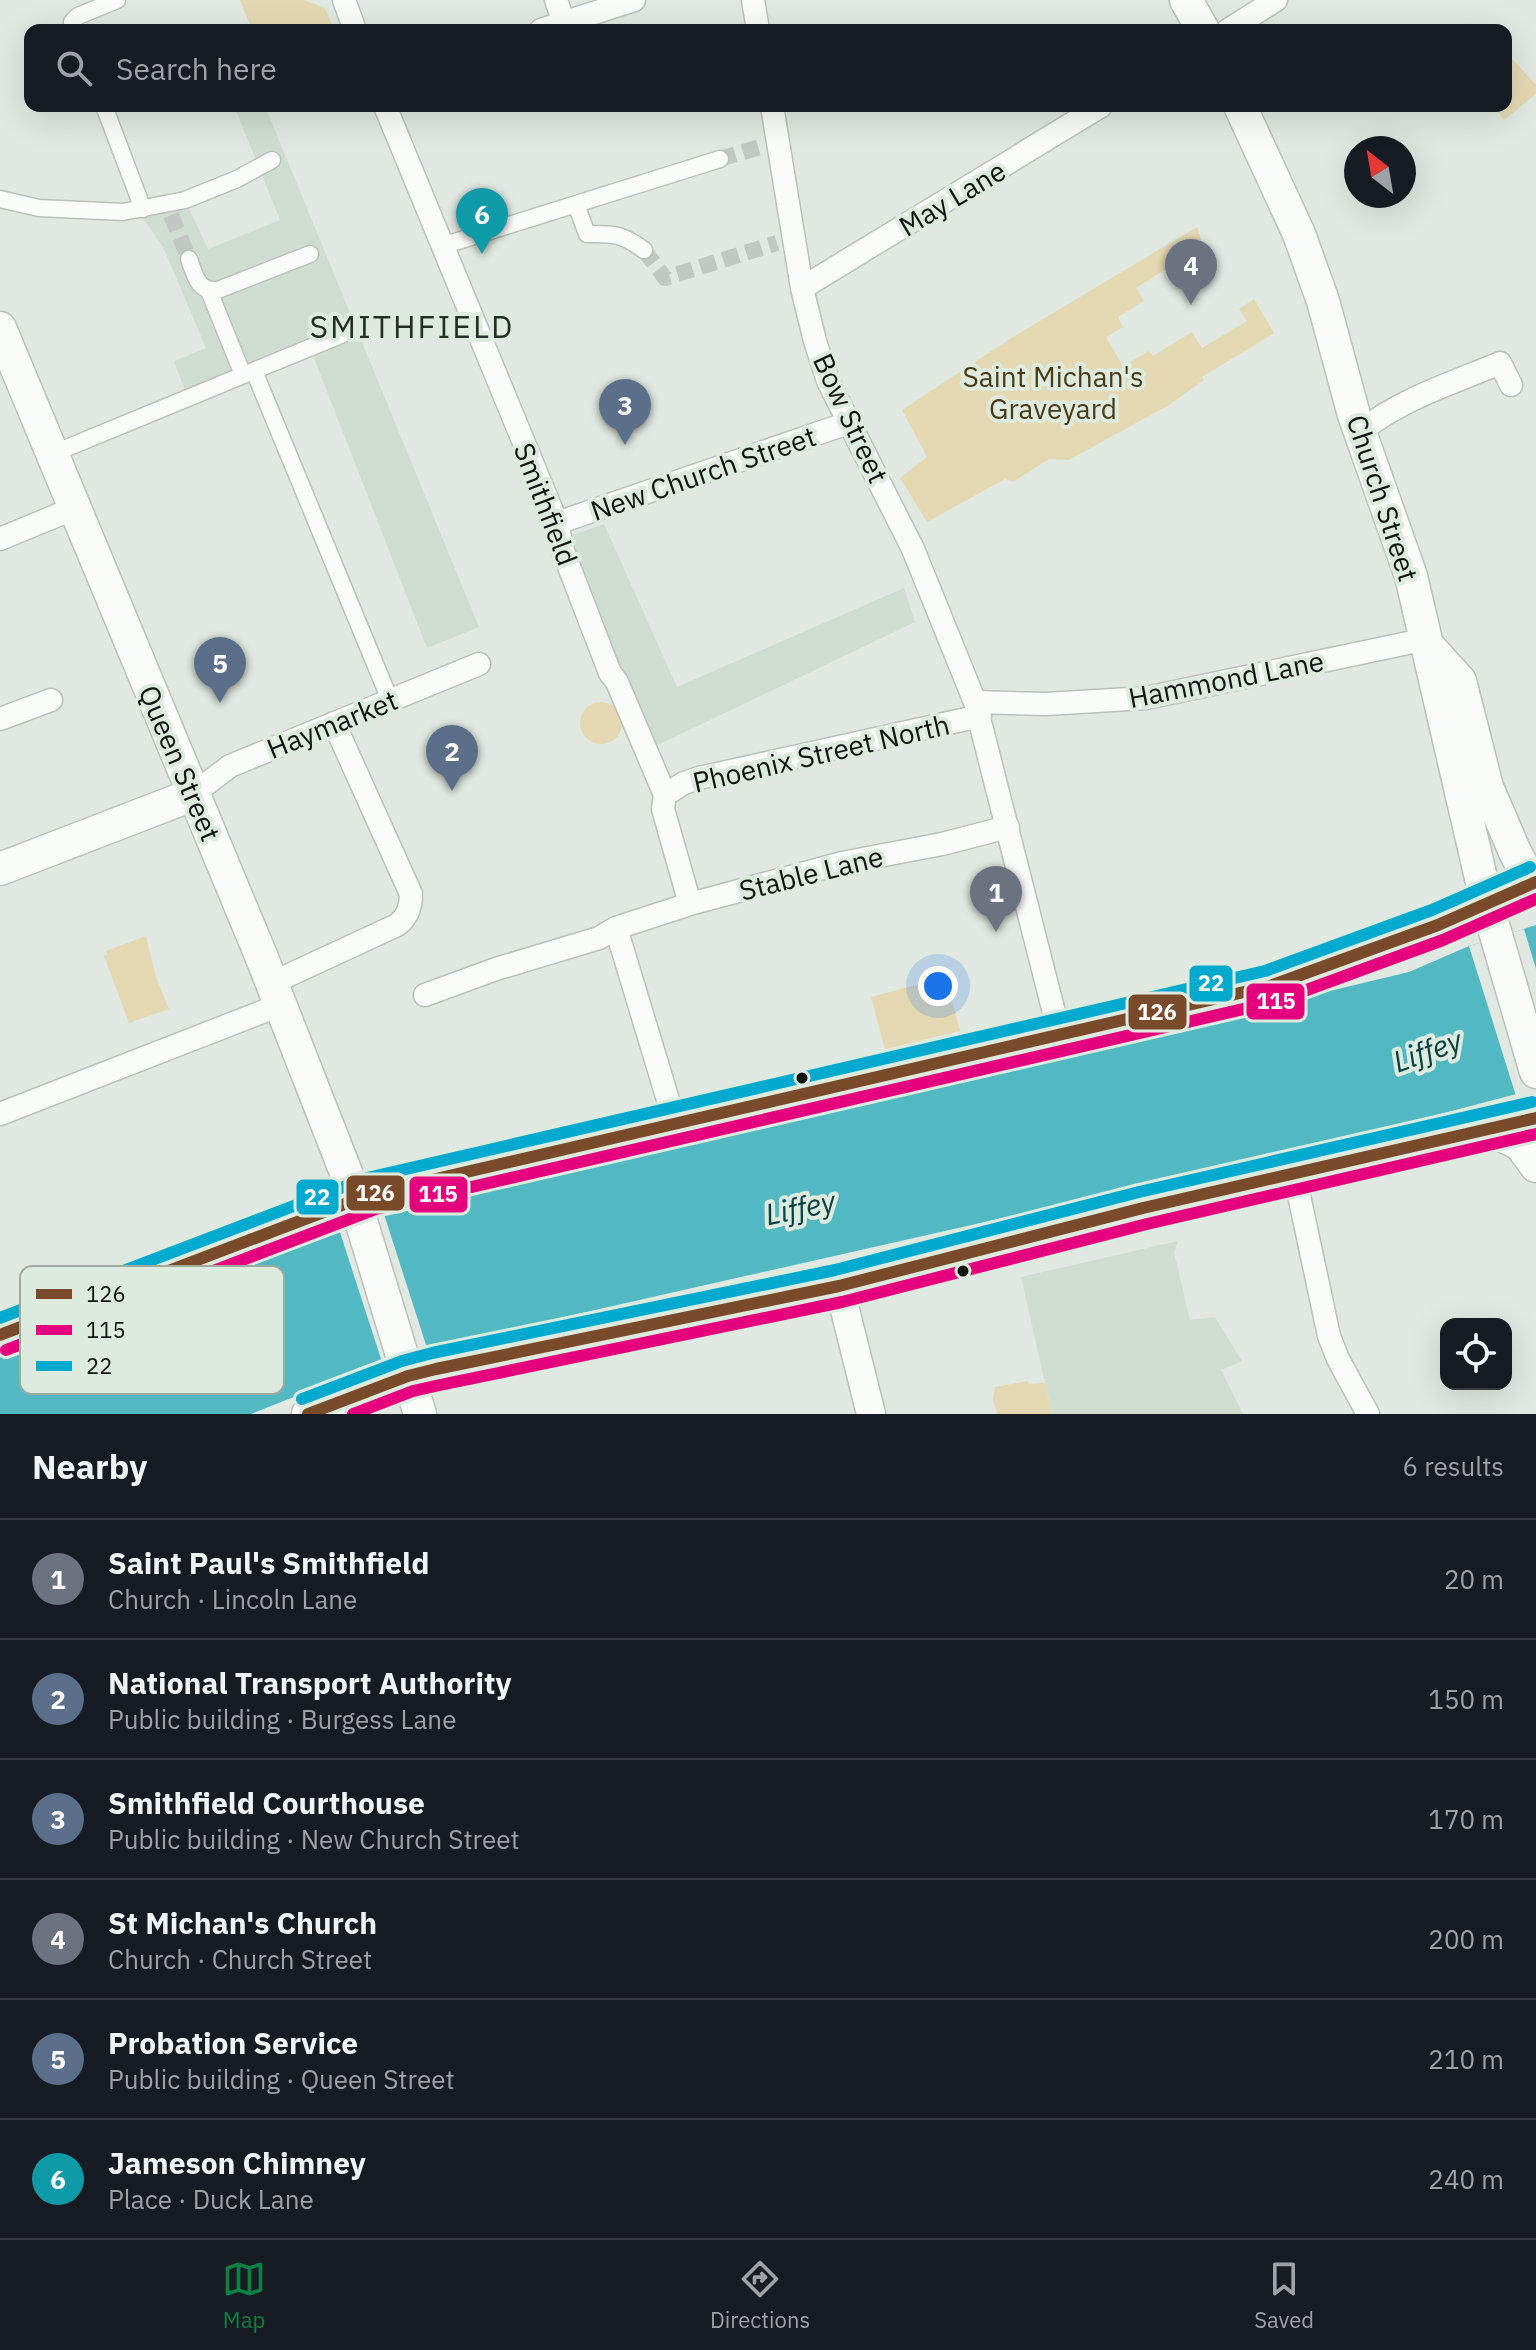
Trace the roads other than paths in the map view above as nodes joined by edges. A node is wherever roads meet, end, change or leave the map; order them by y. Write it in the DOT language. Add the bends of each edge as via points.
graph roads {
  1 [pos="117,0"];
  2 [pos="344,0"];
  3 [pos="556,0"];
  4 [pos="634,0"];
  5 [pos="753,0"];
  6 [pos="1186,0"];
  7 [pos="1276,0"];
  8 [pos="564,23"];
  9 [pos="74,24"];
  10 [pos="353,24"];
  11 [pos="561,24"];
  12 [pos="757,24"];
  13 [pos="1200,24"];
  14 [pos="1238,24"];
  15 [pos="106,112"];
  16 [pos="387,112"];
  17 [pos="772,112"];
  18 [pos="1091,112"];
  19 [pos="1243,112"];
  20 [pos="720,159"];
  21 [pos="272,160"];
  22 [pos="0,199"];
  23 [pos="576,204"];
  24 [pos="143,209"];
  25 [pos="442,246"];
  26 [pos="644,250"];
  27 [pos="310,254"];
  28 [pos="189,259"];
  29 [pos="204,288"];
  30 [pos="802,288"];
  31 [pos="0,328"];
  32 [pos="343,334"];
  33 [pos="248,373"];
  34 [pos="1511,385"];
  35 [pos="848,423"];
  36 [pos="1360,432"];
  37 [pos="52,454"];
  38 [pos="75,508"];
  39 [pos="557,523"];
  40 [pos="0,539"];
  41 [pos="1427,642"];
  42 [pos="479,664"];
  43 [pos="51,700"];
  44 [pos="390,700"];
  45 [pos="978,709"];
  46 [pos="0,719"];
  47 [pos="334,723"];
  48 [pos="192,795"];
  49 [pos="665,795"];
  50 [pos="1008,827"];
  51 [pos="0,869"];
  52 [pos="1534,883"];
  53 [pos="690,904"];
  54 [pos="1487,904"];
  55 [pos="616,928"];
  56 [pos="276,994"];
  57 [pos="425,995"];
  58 [pos="1060,1036"];
  59 [pos="1536,1072"];
  60 [pos="0,1114"];
  61 [pos="1536,1118"];
  62 [pos="675,1123"];
  63 [pos="1489,1129"];
  64 [pos="1536,1166"];
  65 [pos="1294,1172"];
  66 [pos="356,1205"];
  67 [pos="188,1266"];
  68 [pos="839,1286"];
  69 [pos="20,1327"];
  70 [pos="0,1334"];
  71 [pos="406,1367"];
  72 [pos="308,1414"];
  73 [pos="420,1414"];
  74 [pos="871,1414"];
  75 [pos="1368,1414"];
  1 -- 9 [label="street" via="78,16"];
  2 -- 10 [label="street"];
  3 -- 8 [label="street"];
  4 -- 8 [label="street"];
  5 -- 12 [label="street"];
  6 -- 13 [label="main road"];
  7 -- 14 [label="street"];
  8 -- 11 [label="street"];
  15 -- 24 [label="street"];
  16 -- 25 [label="street, Smithfield"];
  17 -- 30 [label="street, Bow Street" via="770,143 786,240"];
  18 -- 30 [label="street, May Lane"];
  19 -- 36 [label="main road, Church Street" via="1299,234"];
  20 -- 23 [label="street"];
  21 -- 24 [label="street" via="168,210"];
  22 -- 24 [label="street" via="78,211"];
  23 -- 25 [label="street"];
  23 -- 26 [label="street" via="587,234 610,232"];
  25 -- 39 [label="street, Smithfield"];
  27 -- 29 [label="street" via="218,290"];
  28 -- 29 [label="street"];
  29 -- 33 [label="street"];
  30 -- 35 [label="street, Bow Street" via="828,381"];
  31 -- 37 [label="main road, Queen Street"];
  32 -- 33 [label="street"];
  33 -- 37 [label="street"];
  33 -- 44 [label="street"];
  34 -- 36 [label="street" via="1500,363 1377,417"];
  35 -- 39 [label="street, New Church Street"];
  35 -- 45 [label="street, Bow Street" via="903,526"];
  36 -- 41 [label="main road, Church Street" via="1411,576"];
  37 -- 38 [label="main road, Queen Street"];
  38 -- 40 [label="street"];
  38 -- 48 [label="main road, Queen Street"];
  39 -- 49 [label="street, Smithfield" via="610,673"];
  41 -- 45 [label="street, Hammond Lane" via="1146,698"];
  41 -- 52 [label="main road" via="1460,681 1487,787"];
  41 -- 54 [label="main road, Church Street"];
  42 -- 44 [label="street, Haymarket"];
  43 -- 46 [label="street"];
  44 -- 47 [label="street, Haymarket"];
  45 -- 49 [label="street, Phoenix Street North" via="699,778"];
  45 -- 50 [label="street, Bow Street"];
  47 -- 48 [label="street, Haymarket" via="230,766"];
  47 -- 56 [label="street" via="411,894 410,905 397,925"];
  48 -- 51 [label="main road"];
  48 -- 56 [label="main road, Queen Street"];
  49 -- 53 [label="street, Smithfield" via="663,809"];
  50 -- 53 [label="street, Stable Lane" via="842,863"];
  50 -- 58 [label="street, Bow Street"];
  52 -- 54 [label="main road"];
  53 -- 55 [label="street, Stable Lane"];
  54 -- 58 [label="main road" via="1270,986"];
  54 -- 59 [label="main road, Church Street"];
  55 -- 57 [label="street, Stable Lane"];
  55 -- 62 [label="street"];
  56 -- 60 [label="street"];
  56 -- 66 [label="main road, Queen Street"];
  58 -- 62 [label="main road"];
  61 -- 63 [label="main road"];
  62 -- 66 [label="main road"];
  63 -- 64 [label="main road" via="1520,1144"];
  63 -- 65 [label="main road"];
  65 -- 68 [label="main road"];
  65 -- 75 [label="street" via="1329,1336"];
  66 -- 67 [label="main road"];
  66 -- 71 [label="main road, Queen Street"];
  68 -- 71 [label="main road"];
  68 -- 74 [label="street"];
  69 -- 70 [label="main road"];
  71 -- 72 [label="main road"];
  71 -- 73 [label="main road, Queen Street"];
}
